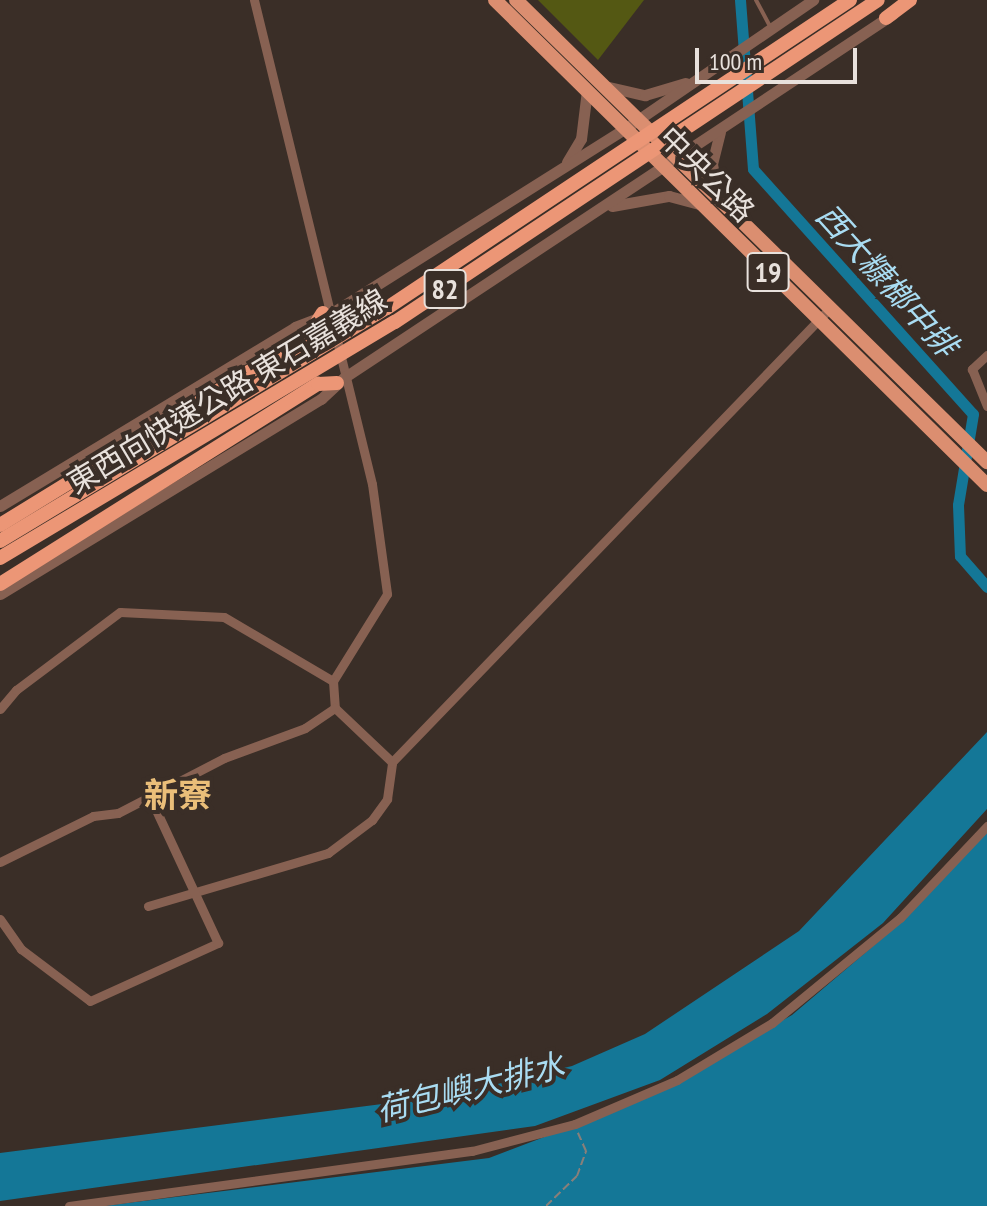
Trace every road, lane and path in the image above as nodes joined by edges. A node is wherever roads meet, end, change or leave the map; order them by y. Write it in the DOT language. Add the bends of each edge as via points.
graph roads {
  1 [pos="254,0"];
  2 [pos="495,0"];
  3 [pos="756,0"];
  4 [pos="813,0"];
  5 [pos="850,0"];
  6 [pos="878,0"];
  7 [pos="912,0"];
  8 [pos="520,1"];
  9 [pos="886,18"];
  10 [pos="771,29"];
  11 [pos="697,79"];
  12 [pos="609,87"];
  13 [pos="587,90"];
  14 [pos="641,118"];
  15 [pos="626,128"];
  16 [pos="723,130"];
  17 [pos="682,158"];
  18 [pos="565,165"];
  19 [pos="664,170"];
  20 [pos="718,195"];
  21 [pos="699,204"];
  22 [pos="604,208"];
  23 [pos="830,308"];
  24 [pos="328,313"];
  25 [pos="817,320"];
  26 [pos="987,355"];
  27 [pos="341,380"];
  28 [pos="987,406"];
  29 [pos="986,462"];
  30 [pos="982,480"];
  31 [pos="0,506"];
  32 [pos="0,525"];
  33 [pos="0,541"];
  34 [pos="0,558"];
  35 [pos="0,584"];
  36 [pos="0,594"];
  37 [pos="333,681"];
  38 [pos="335,708"];
  39 [pos="0,709"];
  40 [pos="392,762"];
  41 [pos="149,795"];
  42 [pos="987,826"];
  43 [pos="0,862"];
  44 [pos="193,892"];
  45 [pos="148,906"];
  46 [pos="0,919"];
  47 [pos="575,1124"];
  48 [pos="69,1206"];
  49 [pos="546,1206"];
  1 -- 24 [label="street"];
  2 -- 13 [label="main road, 中央公路 / 19"];
  3 -- 10 [label="lane"];
  4 -- 10 [label="street"];
  5 -- 33 [label="highway, 東西向快速公路 東石嘉義線 / 82, bridge" via="387,308"];
  6 -- 34 [label="highway, 東西向快速公路 東石嘉義線 / 82, bridge" via="395,322"];
  7 -- 9 [label="highway"];
  8 -- 12 [label="main road, 中央公路 / 19"];
  9 -- 16 [label="street"];
  10 -- 11 [label="street"];
  11 -- 12 [label="street" via="645,95"];
  11 -- 14 [label="street"];
  12 -- 14 [label="main road, 中央公路 / 19"];
  13 -- 15 [label="main road, 中央公路 / 19"];
  13 -- 18 [label="street" via="581,139"];
  14 -- 15 [label="street"];
  14 -- 17 [label="main road, 中央公路 / 19"];
  15 -- 18 [label="street"];
  15 -- 19 [label="main road, 中央公路 / 19"];
  16 -- 17 [label="street"];
  16 -- 20 [label="street" via="712,164"];
  17 -- 19 [label="street"];
  17 -- 20 [label="main road, 中央公路 / 19"];
  18 -- 24 [label="street"];
  19 -- 21 [label="main road, 中央公路 / 19"];
  19 -- 22 [label="street"];
  20 -- 23 [label="main road, 中央公路 / 19"];
  21 -- 22 [label="street" via="669,196"];
  21 -- 25 [label="main road, 中央公路 / 19"];
  22 -- 27 [label="street"];
  23 -- 25 [label="street"];
  23 -- 29 [label="main road, 中央公路 / 19"];
  24 -- 27 [label="street"];
  24 -- 31 [label="street"];
  24 -- 32 [label="highway" via="309,335"];
  25 -- 30 [label="main road, 中央公路 / 19"];
  25 -- 40 [label="street"];
  26 -- 28 [label="street" via="972,369"];
  27 -- 35 [label="highway" via="318,384"];
  27 -- 36 [label="street" via="321,399"];
  27 -- 37 [label="street" via="372,484 387,594"];
  37 -- 38 [label="street"];
  37 -- 39 [label="street" via="224,617 129,609 16,690"];
  38 -- 40 [label="street"];
  38 -- 41 [label="street" via="305,728"];
  40 -- 44 [label="street" via="382,809 337,848"];
  41 -- 43 [label="street"];
  41 -- 44 [label="street"];
  42 -- 47 [label="street" via="900,918 772,1023 677,1080"];
  44 -- 45 [label="street"];
  44 -- 46 [label="street" via="218,943 100,1000 74,993 53,968 21,949"];
  47 -- 48 [label="street" via="472,1151"];
  47 -- 49 [label="path" via="586,1151 577,1176"];
}
